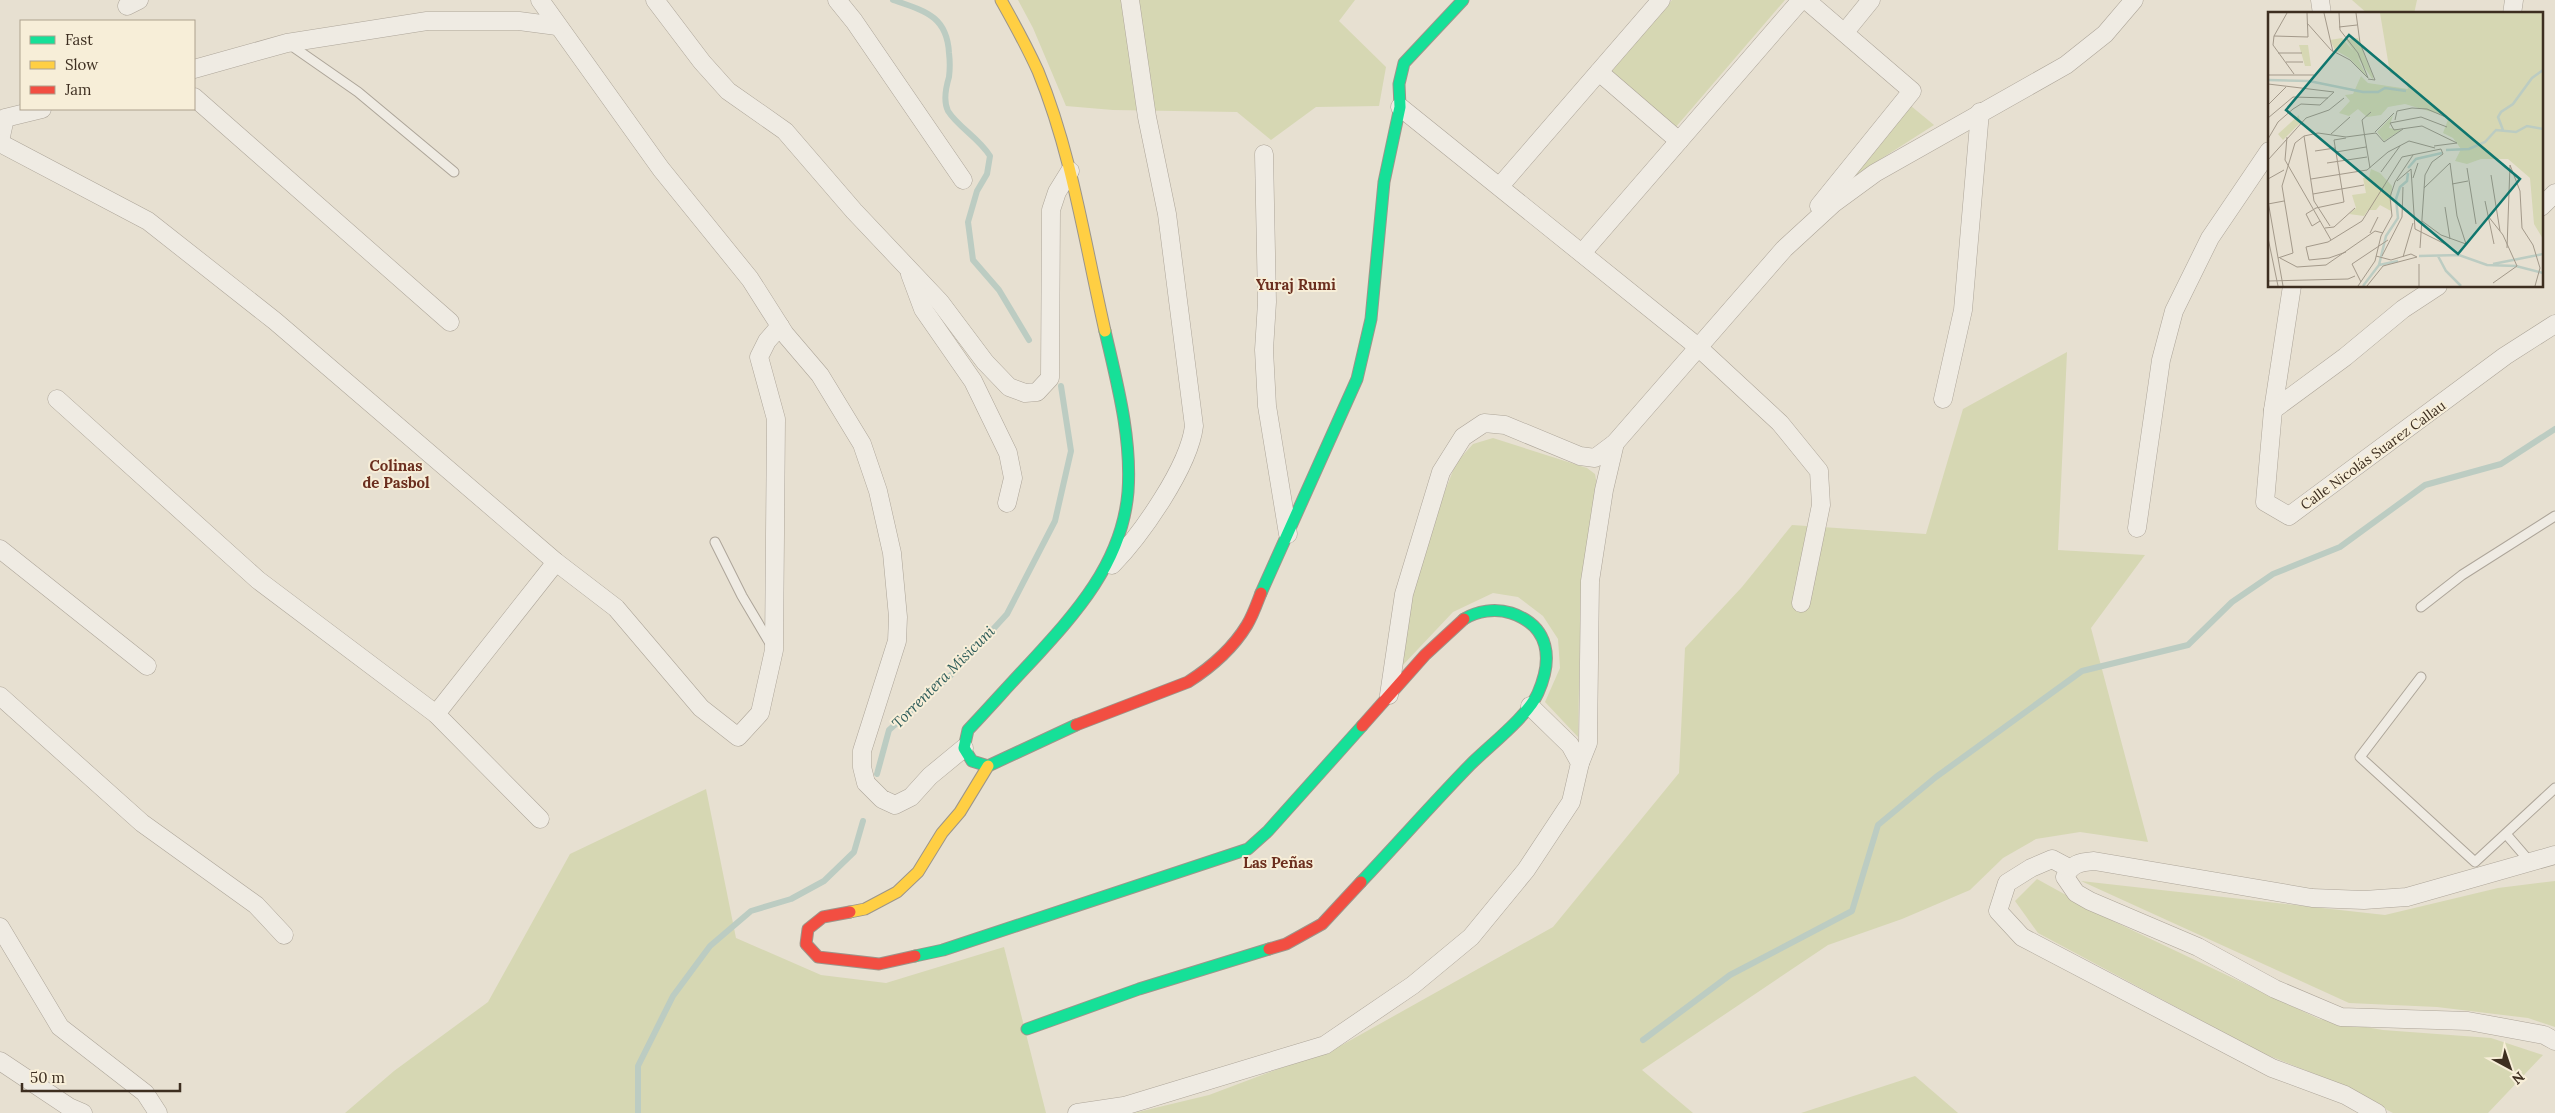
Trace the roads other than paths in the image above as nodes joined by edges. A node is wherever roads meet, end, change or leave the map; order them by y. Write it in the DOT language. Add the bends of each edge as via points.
graph roads {
  1 [pos="540,0"];
  2 [pos="655,0"];
  3 [pos="837,0"];
  4 [pos="1001,0"];
  5 [pos="1130,0"];
  6 [pos="1463,0"];
  7 [pos="1661,0"];
  8 [pos="1801,0"];
  9 [pos="1806,0"];
  10 [pos="1871,0"];
  11 [pos="2134,0"];
  12 [pos="557,26"];
  13 [pos="1845,32"];
  14 [pos="287,43"];
  15 [pos="195,69"];
  16 [pos="1599,72"];
  17 [pos="195,97"];
  18 [pos="1400,107"];
  19 [pos="38,110"];
  20 [pos="1980,112"];
  21 [pos="1679,141"];
  22 [pos="0,142"];
  23 [pos="2268,152"];
  24 [pos="1264,154"];
  25 [pos="1070,171"];
  26 [pos="454,172"];
  27 [pos="963,180"];
  28 [pos="1500,186"];
  29 [pos="2555,193"];
  30 [pos="2542,206"];
  31 [pos="1784,249"];
  32 [pos="1582,253"];
  33 [pos="907,266"];
  34 [pos="2292,288"];
  35 [pos="2435,288"];
  36 [pos="450,322"];
  37 [pos="2555,324"];
  38 [pos="780,326"];
  39 [pos="1698,347"];
  40 [pos="57,399"];
  41 [pos="1943,399"];
  42 [pos="2273,410"];
  43 [pos="1615,443"];
  44 [pos="1007,502"];
  45 [pos="2555,516"];
  46 [pos="2137,528"];
  47 [pos="1288,534"];
  48 [pos="715,542"];
  49 [pos="2,553"];
  50 [pos="556,562"];
  51 [pos="1099,578"];
  52 [pos="1801,603"];
  53 [pos="2421,607"];
  54 [pos="774,650"];
  55 [pos="147,666"];
  56 [pos="2421,677"];
  57 [pos="1389,695"];
  58 [pos="0,696"];
  59 [pos="1530,706"];
  60 [pos="436,714"];
  61 [pos="964,748"];
  62 [pos="1580,763"];
  63 [pos="988,766"];
  64 [pos="2555,788"];
  65 [pos="540,819"];
  66 [pos="2506,834"];
  67 [pos="2555,855"];
  68 [pos="2531,863"];
  69 [pos="2069,868"];
  70 [pos="0,927"];
  71 [pos="284,935"];
  72 [pos="1027,1029"];
  73 [pos="2555,1040"];
  74 [pos="0,1061"];
  75 [pos="83,1113"];
  76 [pos="158,1113"];
  77 [pos="1077,1113"];
  78 [pos="2377,1113"];
  1 -- 12 [label="street"];
  2 -- 33 [label="street" via="728,91 785,131"];
  3 -- 27 [label="street"];
  4 -- 25 [label="street" via="1016,24 1042,86"];
  5 -- 51 [label="street" via="1166,214 1194,426 1186,455 1157,505 1131,545"];
  6 -- 18 [label="street" via="1404,62 1398,84"];
  7 -- 16 [label="street"];
  8 -- 21 [label="street"];
  9 -- 13 [label="street"];
  10 -- 13 [label="street"];
  11 -- 20 [label="street" via="2105,34 2066,65"];
  12 -- 14 [label="street" via="520,21 427,21"];
  12 -- 38 [label="street" via="661,169 750,279"];
  13 -- 31 [label="street" via="1912,91"];
  14 -- 15 [label="street"];
  14 -- 26 [label="lane" via="358,92"];
  16 -- 21 [label="street"];
  16 -- 28 [label="street"];
  17 -- 36 [label="street"];
  18 -- 28 [label="street"];
  18 -- 47 [label="street" via="1384,182 1371,319 1357,379"];
  19 -- 22 [label="street" via="6,118"];
  20 -- 31 [label="street" via="1875,174 1834,203"];
  20 -- 41 [label="street" via="1963,310"];
  21 -- 32 [label="street"];
  22 -- 50 [label="street" via="148,221 275,321"];
  23 -- 46 [label="street" via="2210,238 2174,311 2161,360"];
  24 -- 47 [label="street" via="1267,406"];
  25 -- 33 [label="street" via="1051,210 1050,378 1037,392 1025,393 1009,387"];
  25 -- 51 [label="street" via="1125,427 1128,474 1125,508 1114,549"];
  28 -- 32 [label="street"];
  29 -- 30 [label="street"];
  31 -- 39 [label="street"];
  32 -- 39 [label="street"];
  33 -- 44 [label="street" via="922,308 973,381 1008,453 1013,478"];
  34 -- 42 [label="street"];
  35 -- 42 [label="street"];
  37 -- 42 [label="street, Calle Nicolás Suarez Callau" via="2505,356 2290,516 2265,502"];
  38 -- 54 [label="street" via="759,357 776,419"];
  38 -- 61 [label="street" via="820,375 862,444 878,491 892,552 898,610 897,641 862,751 866,783 882,799 895,805 910,797"];
  39 -- 43 [label="street"];
  39 -- 52 [label="street" via="1780,422 1819,470 1821,505"];
  40 -- 60 [label="street" via="258,580"];
  43 -- 57 [label="street" via="1595,458 1580,456 1505,425 1484,423 1463,437 1440,472 1404,594"];
  43 -- 62 [label="street" via="1590,581 1588,743"];
  45 -- 53 [label="lane" via="2462,575"];
  47 -- 63 [label="street" via="1247,626 1225,654 1203,672 1188,682 1053,734"];
  48 -- 54 [label="lane"];
  49 -- 55 [label="street"];
  50 -- 54 [label="street" via="616,608 701,708 738,737 760,713"];
  50 -- 60 [label="street"];
  51 -- 61 [label="street" via="1072,616 968,730"];
  56 -- 66 [label="lane" via="2360,757 2475,862"];
  57 -- 59 [label="street" via="1465,618 1484,611 1502,610 1523,617 1547,646 1547,662"];
  57 -- 63 [label="street" via="1281,817 1248,849 943,950 879,964 818,957 806,944 808,929 823,917 865,909 897,892 918,872"];
  58 -- 71 [label="street" via="142,823 256,905"];
  59 -- 62 [label="street" via="1570,745"];
  59 -- 72 [label="street" via="1322,924 1286,944 1139,989"];
  60 -- 65 [label="street"];
  61 -- 63 [label="street" via="972,761"];
  62 -- 77 [label="street" via="1571,802 1526,870 1471,937 1413,985 1325,1045 1124,1106"];
  64 -- 66 [label="lane"];
  66 -- 68 [label="lane"];
  67 -- 68 [label="street"];
  68 -- 69 [label="street" via="2407,897 2364,900 2312,898 2094,861 2080,862"];
  69 -- 73 [label="street" via="2065,877 2068,885 2090,901 2189,943 2274,989 2341,1017 2468,1021 2544,1035"];
  69 -- 78 [label="street" via="2052,859 2007,883 1998,911 2022,937 2272,1068 2344,1095"];
  70 -- 76 [label="street" via="60,1028 145,1094"];
  74 -- 75 [label="street"];
}
